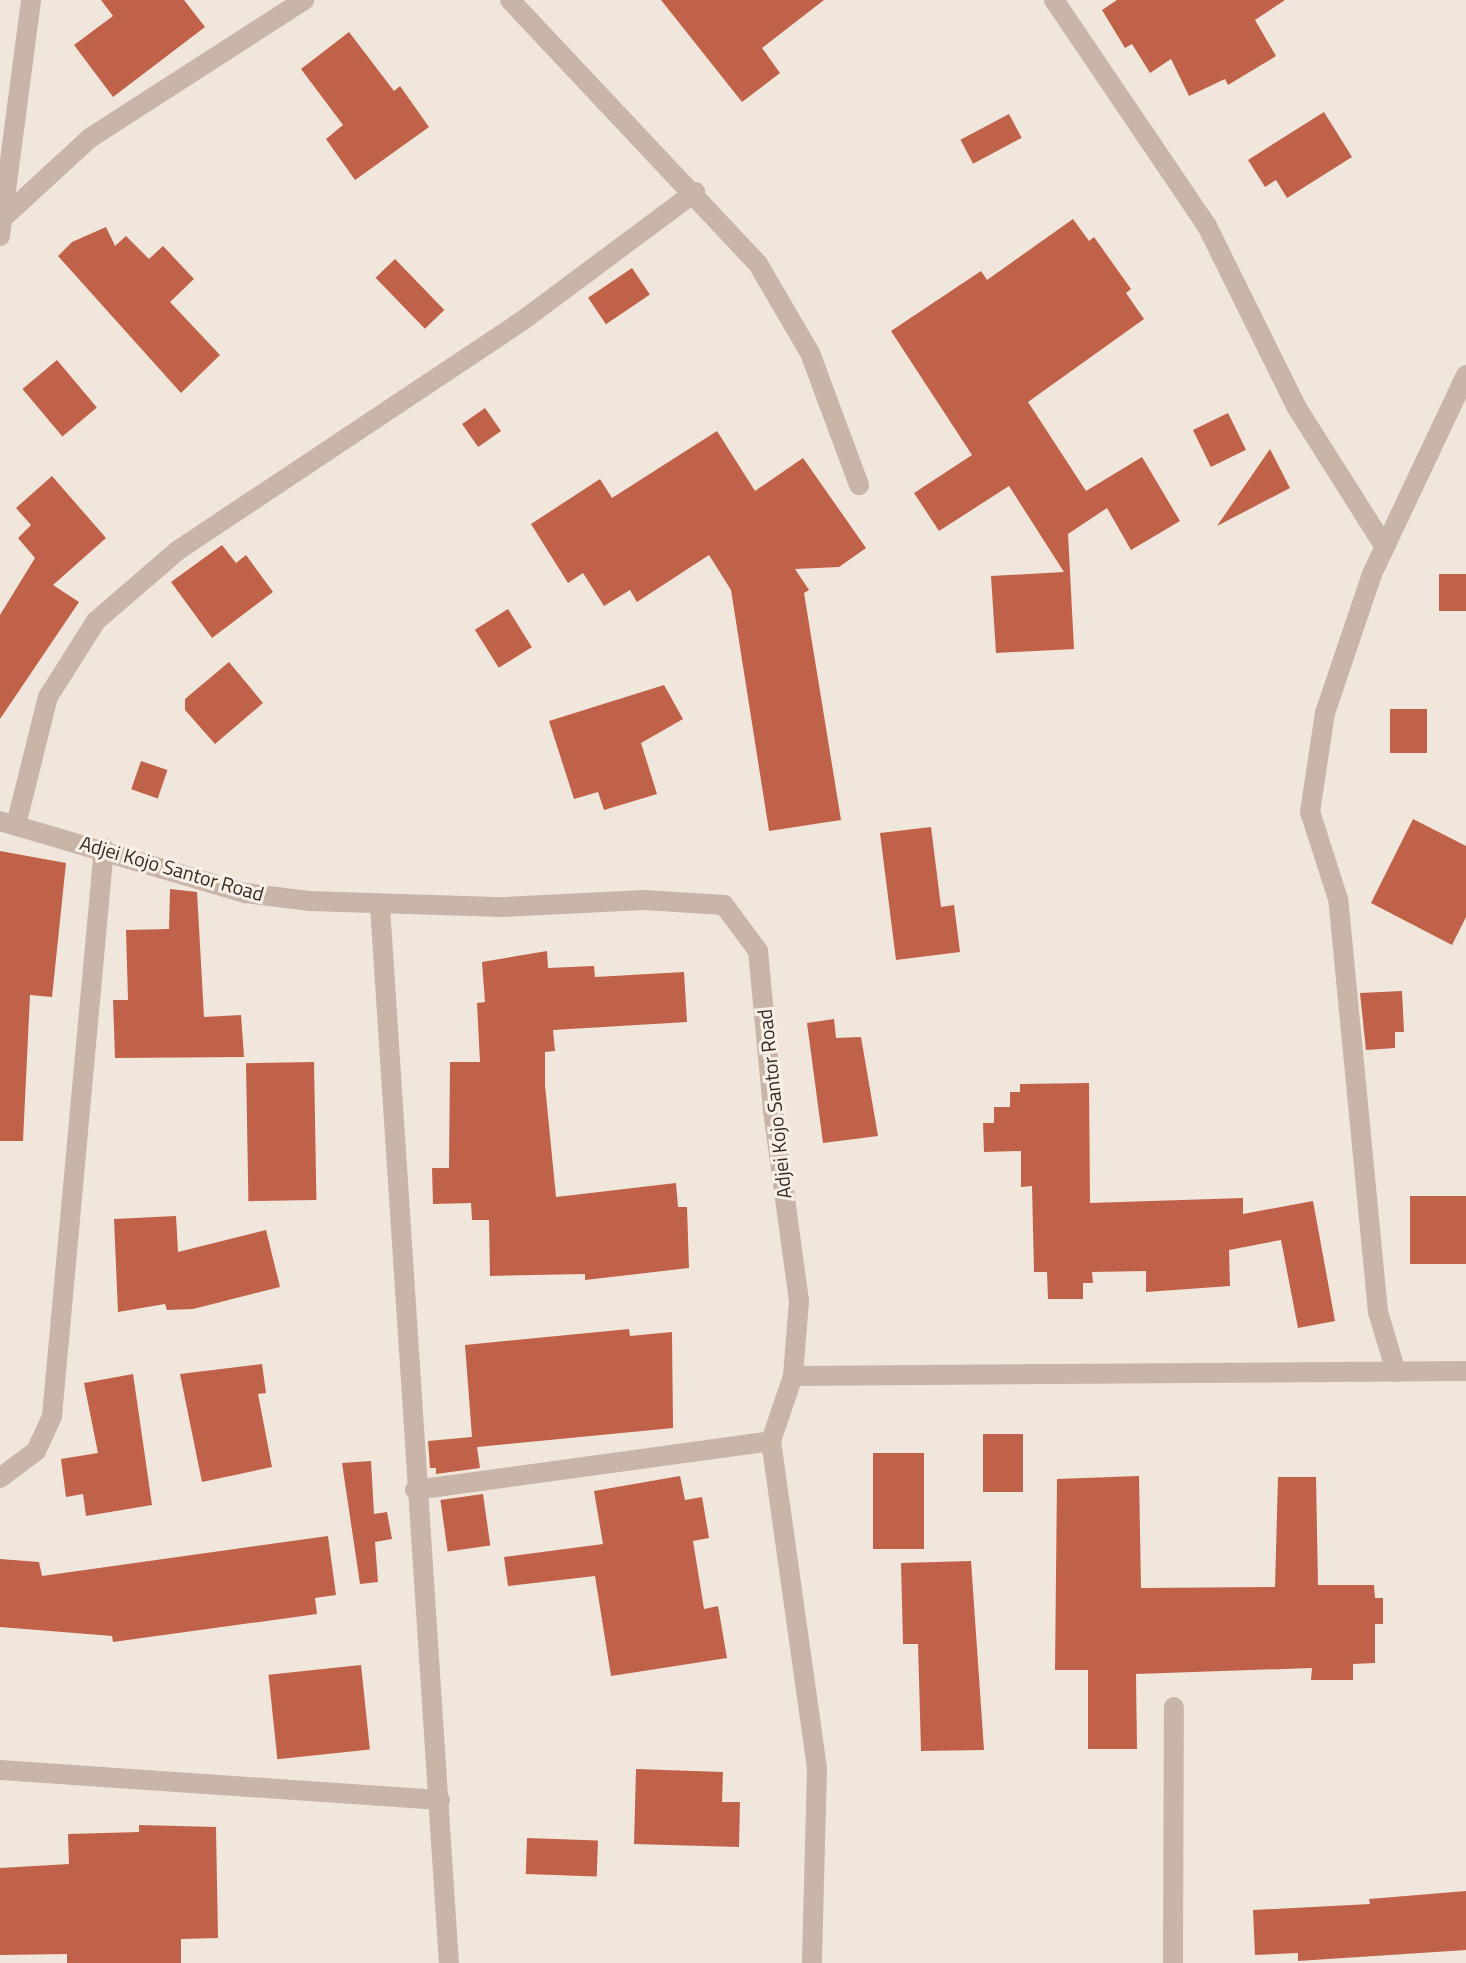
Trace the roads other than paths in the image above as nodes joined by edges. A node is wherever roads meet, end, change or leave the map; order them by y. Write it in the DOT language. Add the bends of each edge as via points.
graph roads {
  1 [pos="31,0"];
  2 [pos="304,0"];
  3 [pos="510,0"];
  4 [pos="1054,0"];
  5 [pos="695,192"];
  6 [pos="2,227"];
  7 [pos="1466,375"];
  8 [pos="859,485"];
  9 [pos="1383,544"];
  10 [pos="8,823"];
  11 [pos="104,848"];
  12 [pos="380,906"];
  13 [pos="1466,1371"];
  14 [pos="1396,1372"];
  15 [pos="793,1376"];
  16 [pos="771,1441"];
  17 [pos="0,1478"];
  18 [pos="415,1490"];
  19 [pos="1174,1707"];
  20 [pos="0,1770"];
  21 [pos="440,1800"];
  22 [pos="449,1963"];
  23 [pos="812,1963"];
  24 [pos="1173,1963"];
  1 -- 6 [label="street"];
  2 -- 6 [label="street" via="90,138"];
  3 -- 5 [label="street"];
  4 -- 9 [label="street" via="1207,226 1297,408"];
  5 -- 8 [label="street" via="758,264 810,353"];
  5 -- 10 [label="street" via="522,321 177,551 96,621 48,697"];
  7 -- 9 [label="street"];
  9 -- 14 [label="street" via="1325,713 1310,812 1338,899 1378,1312"];
  10 -- 11 [label="street, Adjei Kojo Santor Road"];
  11 -- 12 [label="street, Adjei Kojo Santor Road" via="245,893"];
  11 -- 17 [label="street" via="52,1416 36,1451"];
  12 -- 15 [label="street, Adjei Kojo Santor Road" via="644,900 724,905 758,951 799,1301"];
  12 -- 18 [label="street"];
  13 -- 14 [label="street"];
  14 -- 15 [label="street"];
  15 -- 16 [label="street"];
  16 -- 18 [label="street"];
  16 -- 23 [label="street" via="817,1768"];
  18 -- 21 [label="street"];
  19 -- 24 [label="street"];
  20 -- 21 [label="street"];
  21 -- 22 [label="street"];
}
